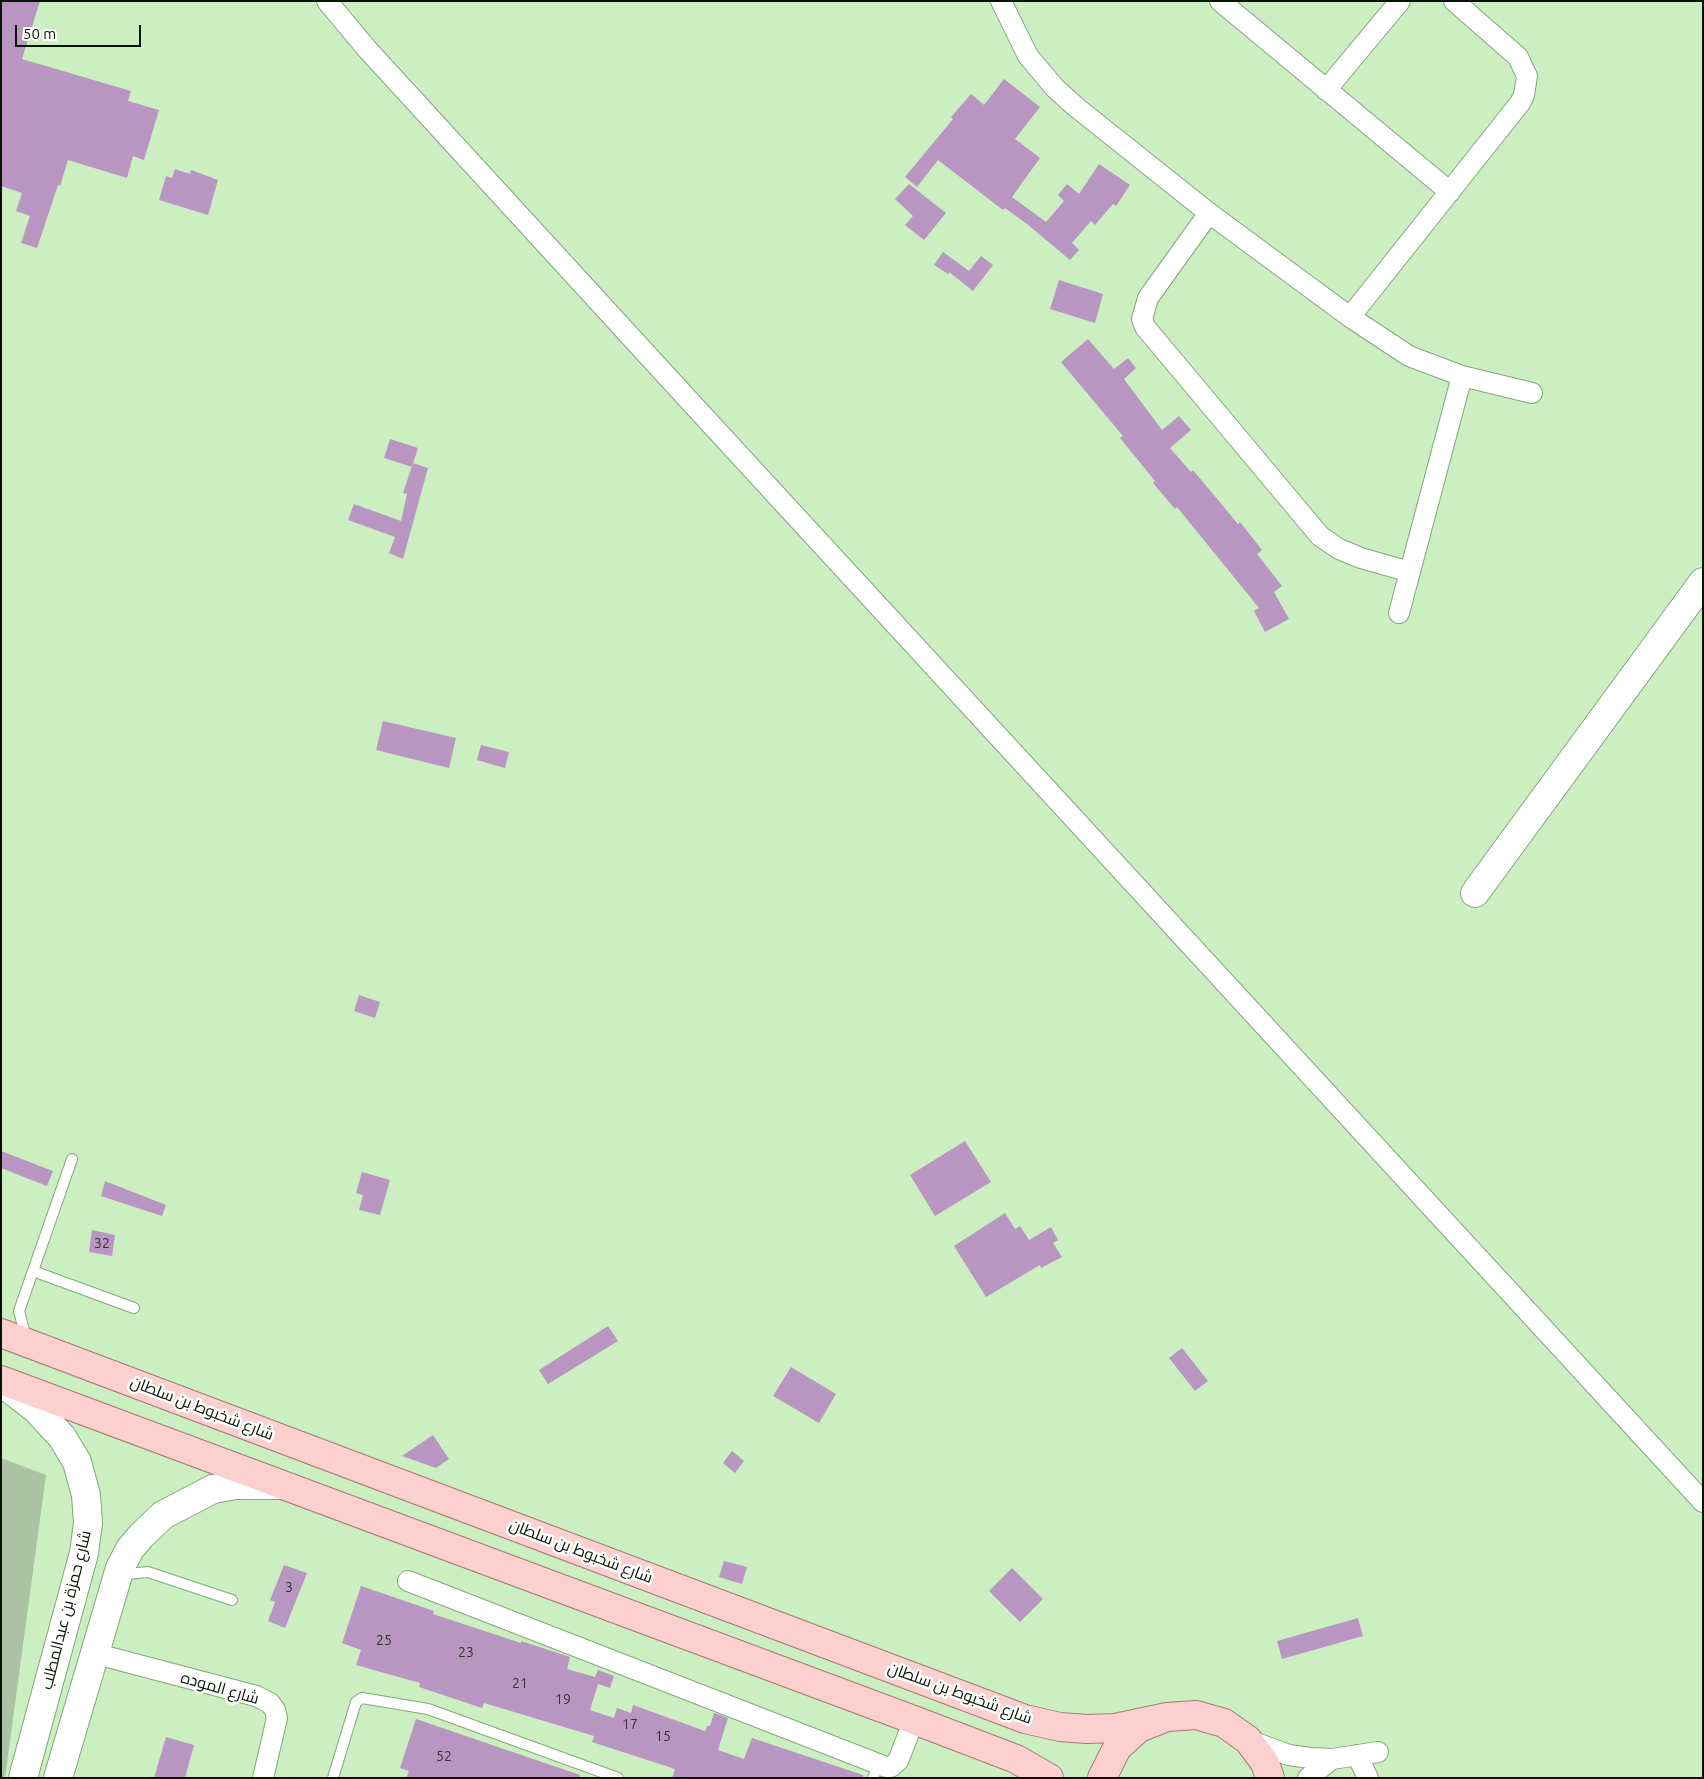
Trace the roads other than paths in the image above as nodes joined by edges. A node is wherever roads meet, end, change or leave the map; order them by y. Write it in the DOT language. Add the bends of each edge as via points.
graph roads {
  1 [pos="327,1"];
  2 [pos="1001,1"];
  3 [pos="1220,1"];
  4 [pos="1400,1"];
  5 [pos="1454,1"];
  6 [pos="1326,90"];
  7 [pos="1450,192"];
  8 [pos="1210,213"];
  9 [pos="1350,317"];
  10 [pos="1462,376"];
  11 [pos="1532,393"];
  12 [pos="1410,572"];
  13 [pos="1703,582"];
  14 [pos="1399,613"];
  15 [pos="1474,894"];
  16 [pos="72,1159"];
  17 [pos="33,1271"];
  18 [pos="134,1308"];
  19 [pos="19,1311"];
  20 [pos="5,1324"];
  21 [pos="28,1343"];
  22 [pos="1,1381"];
  23 [pos="282,1485"];
  24 [pos="1703,1502"];
  25 [pos="408,1581"];
  26 [pos="115,1582"];
  27 [pos="232,1600"];
  28 [pos="93,1653"];
  29 [pos="1167,1717"];
  30 [pos="914,1720"];
  31 [pos="1248,1740"];
  32 [pos="1378,1752"];
  33 [pos="1356,1755"];
  34 [pos="1332,1759"];
  35 [pos="876,1771"];
  36 [pos="23,1778"];
  37 [pos="58,1778"];
  38 [pos="263,1778"];
  39 [pos="333,1778"];
  40 [pos="618,1778"];
  41 [pos="1049,1778"];
  42 [pos="1102,1778"];
  43 [pos="1270,1778"];
  44 [pos="1308,1778"];
  45 [pos="1368,1778"];
  1 -- 24 [label="street" via="367,49 685,396"];
  2 -- 8 [label="street" via="1028,56 1055,88"];
  3 -- 6 [label="street"];
  4 -- 6 [label="street"];
  5 -- 7 [label="street" via="1518,57 1527,76 1520,103"];
  6 -- 7 [label="street"];
  7 -- 9 [label="street"];
  8 -- 9 [label="street"];
  8 -- 12 [label="street" via="1148,298 1142,319 1145,327 1320,536 1361,558"];
  9 -- 10 [label="street" via="1408,356"];
  10 -- 11 [label="street"];
  10 -- 12 [label="street"];
  12 -- 14 [label="street"];
  13 -- 15 [label="street"];
  16 -- 17 [label="lane"];
  17 -- 18 [label="lane"];
  17 -- 19 [label="lane"];
  19 -- 20 [label="lane"];
  19 -- 21 [label="lane"];
  20 -- 21 [label="main road, شارع شخبوط بن سلطان"];
  21 -- 29 [label="main road, شارع شخبوط بن سلطان" via="1025,1719 1087,1730 1115,1728"];
  22 -- 23 [label="main road"];
  22 -- 36 [label="street, شارع حمزة بن عبدالمطلب" via="36,1409 62,1437 77,1462 86,1495 88,1523 84,1553"];
  23 -- 26 [label="street" via="236,1485 213,1489 163,1515 130,1549"];
  23 -- 30 [label="main road"];
  25 -- 35 [label="street"];
  26 -- 27 [label="lane" via="127,1574 148,1572"];
  26 -- 28 [label="street"];
  28 -- 37 [label="street"];
  28 -- 38 [label="street, شارع الموده" via="256,1696 270,1703 277,1718"];
  29 -- 31 [label="main road" via="1196,1715 1224,1723"];
  29 -- 42 [label="main road" via="1139,1728 1117,1748"];
  30 -- 35 [label="street" via="895,1765"];
  30 -- 41 [label="main road" via="1016,1759"];
  31 -- 34 [label="street" via="1289,1755"];
  31 -- 43 [label="main road" via="1266,1763"];
  32 -- 33 [label="street"];
  33 -- 34 [label="street"];
  33 -- 45 [label="street"];
  34 -- 44 [label="street"];
  39 -- 40 [label="lane" via="356,1702 362,1698 428,1709"];
}
